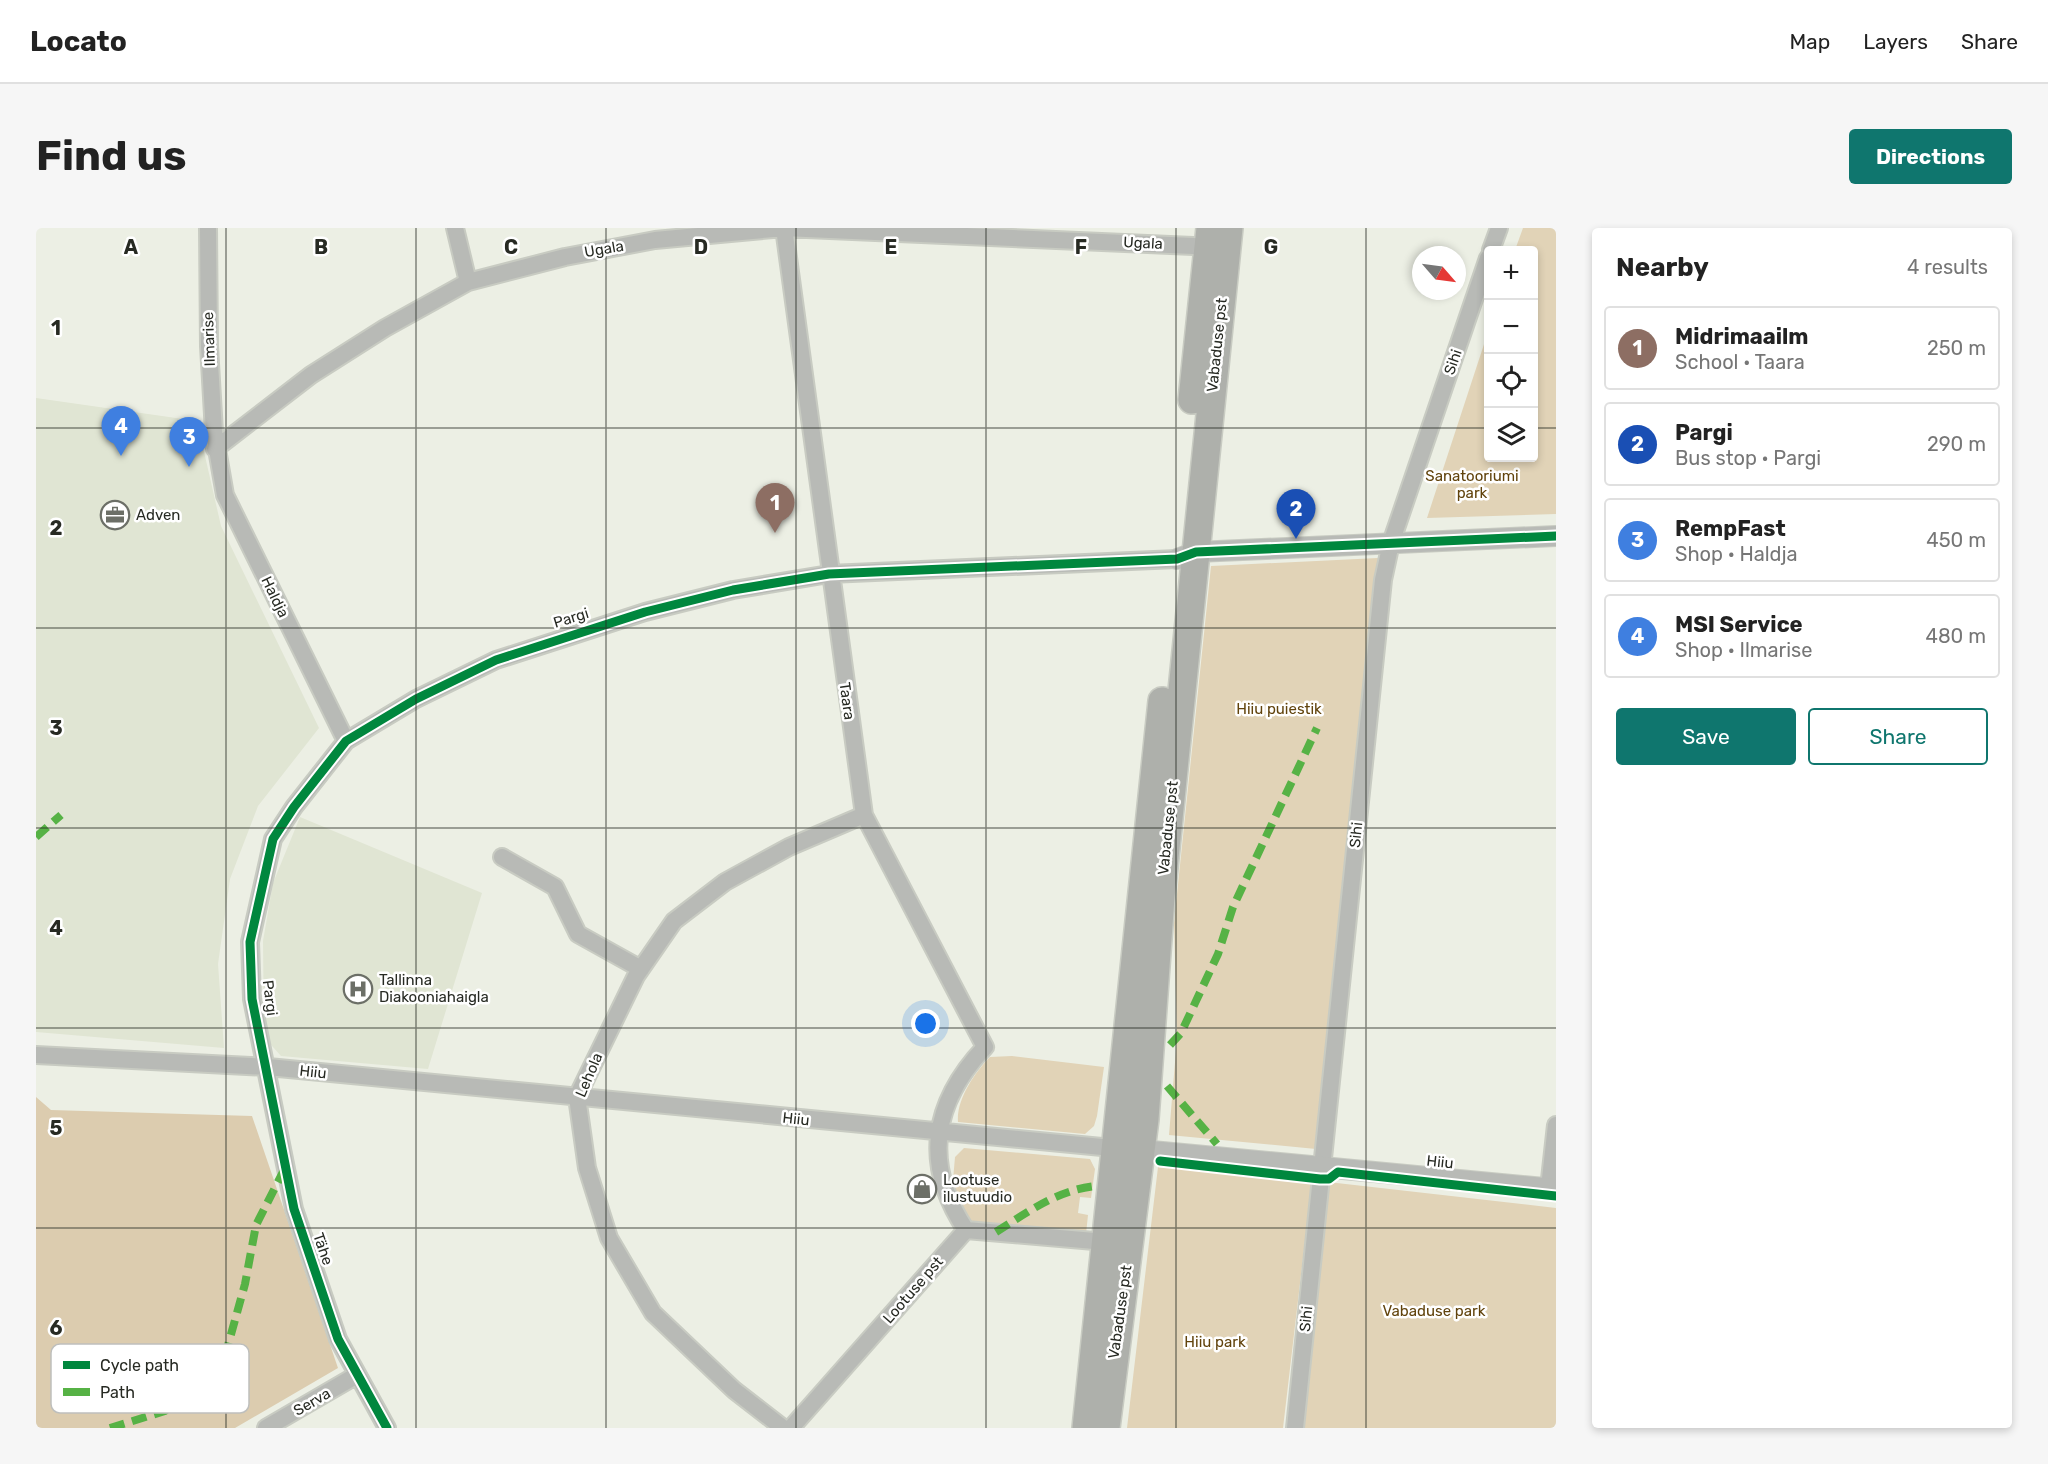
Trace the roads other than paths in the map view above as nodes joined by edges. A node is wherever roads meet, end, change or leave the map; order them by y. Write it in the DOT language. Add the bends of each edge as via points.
graph roads {
  1 [pos="208,228"];
  2 [pos="455,228"];
  3 [pos="784,228"];
  4 [pos="1499,228"];
  5 [pos="1014,232"];
  6 [pos="1218,238"];
  7 [pos="1492,246"];
  8 [pos="1484,270"];
  9 [pos="468,282"];
  10 [pos="215,449"];
  11 [pos="1556,536"];
  12 [pos="1391,543"];
  13 [pos="1186,556"];
  14 [pos="829,574"];
  15 [pos="346,741"];
  16 [pos="864,815"];
  17 [pos="502,857"];
  18 [pos="641,969"];
  19 [pos="36,1055"];
  20 [pos="268,1067"];
  21 [pos="577,1097"];
  22 [pos="1556,1125"];
  23 [pos="939,1133"];
  24 [pos="1128,1149"];
  25 [pos="1321,1166"];
  26 [pos="1552,1189"];
  27 [pos="966,1230"];
  28 [pos="1106,1242"];
  29 [pos="357,1375"];
  30 [pos="266,1428"];
  31 [pos="387,1428"];
  32 [pos="783,1428"];
  33 [pos="791,1428"];
  34 [pos="1086,1428"];
  35 [pos="1106,1428"];
  36 [pos="1295,1428"];
  1 -- 10 [label="street, Ilmarise" via="208,346"];
  2 -- 9 [label="street"];
  3 -- 5 [label="street, Ugala"];
  3 -- 9 [label="street, Ugala" via="655,240 565,257"];
  3 -- 14 [label="street, Taara"];
  4 -- 7 [label="street"];
  5 -- 6 [label="street, Ugala"];
  6 -- 13 [label="highway, Vabaduse pst"];
  8 -- 12 [label="street, Sihi"];
  9 -- 10 [label="street, Ugala" via="385,327 312,375"];
  10 -- 15 [label="street, Haldja" via="225,495"];
  11 -- 12 [label="street, Pargi"];
  12 -- 13 [label="street, Pargi"];
  12 -- 25 [label="street, Sihi" via="1383,580"];
  13 -- 14 [label="street, Pargi"];
  13 -- 24 [label="highway, Vabaduse pst" via="1150,1067"];
  14 -- 15 [label="street, Pargi" via="733,590 556,639 496,660 416,699"];
  14 -- 16 [label="street, Taara"];
  15 -- 20 [label="street, Pargi" via="273,839 250,942 252,999"];
  16 -- 18 [label="street, Lehola" via="789,847 725,882 674,921"];
  16 -- 23 [label="street, Taara" via="985,1047 949,1095"];
  17 -- 18 [label="street" via="555,887 578,934"];
  18 -- 21 [label="street, Lehola"];
  19 -- 20 [label="street, Hiiu"];
  20 -- 21 [label="street, Hiiu"];
  20 -- 29 [label="street, Tähe" via="276,1128 294,1209 338,1339"];
  21 -- 23 [label="street, Hiiu"];
  21 -- 32 [label="street, Lehola" via="587,1168 609,1238 653,1313 734,1390"];
  22 -- 26 [label="street"];
  23 -- 24 [label="street, Hiiu"];
  23 -- 27 [label="street" via="942,1182"];
  24 -- 25 [label="street, Hiiu"];
  24 -- 28 [label="highway, Vabaduse pst"];
  24 -- 35 [label="highway, Vabaduse pst"];
  25 -- 26 [label="street, Hiiu"];
  25 -- 36 [label="street, Sihi"];
  27 -- 28 [label="street"];
  27 -- 33 [label="street, Lootuse pst"];
  28 -- 34 [label="highway, Vabaduse pst"];
  29 -- 30 [label="street, Serva"];
  29 -- 31 [label="street, Tähe"];
}
